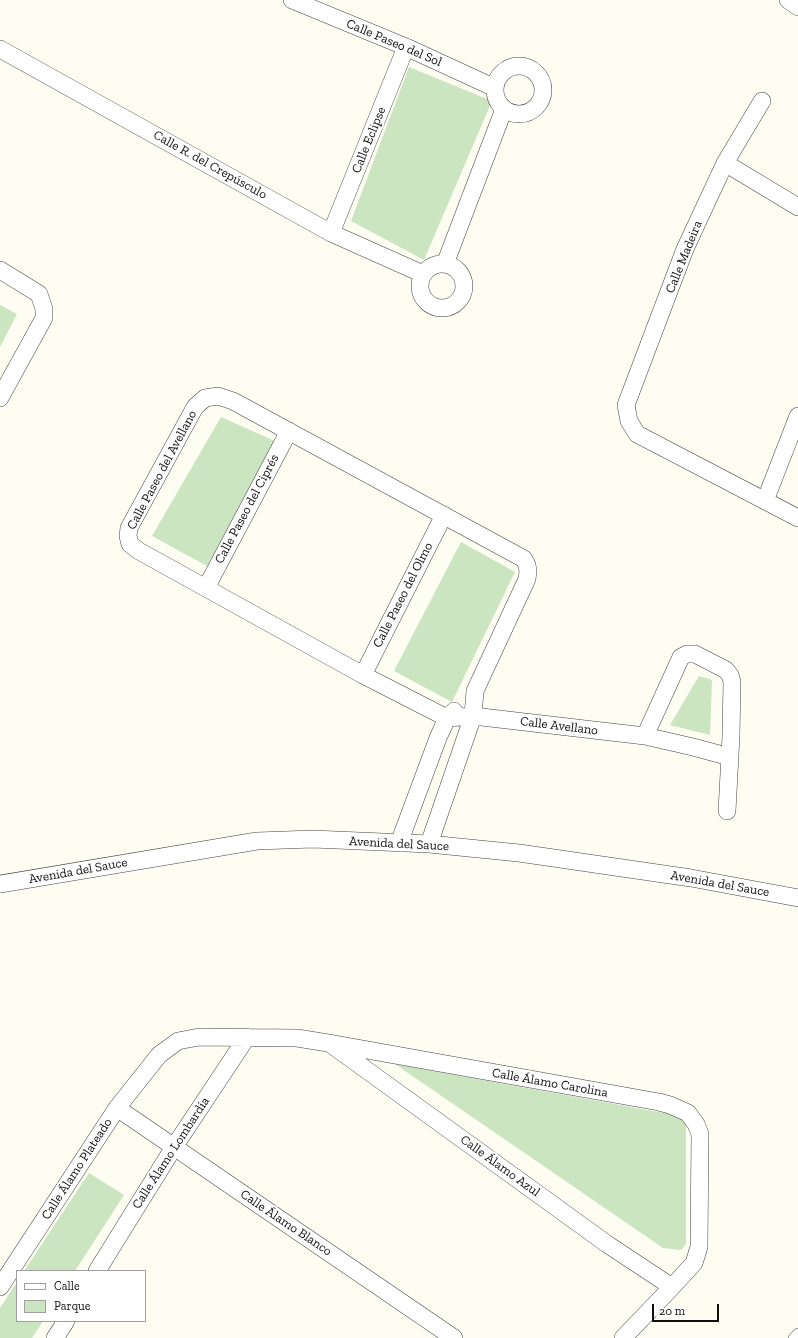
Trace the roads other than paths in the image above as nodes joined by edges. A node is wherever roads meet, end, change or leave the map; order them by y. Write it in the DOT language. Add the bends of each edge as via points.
graph roads {
  1 [pos="292,0"];
  2 [pos="788,0"];
  3 [pos="798,7"];
  4 [pos="406,47"];
  5 [pos="0,49"];
  6 [pos="495,88"];
  7 [pos="762,101"];
  8 [pos="504,109"];
  9 [pos="725,163"];
  10 [pos="798,207"];
  11 [pos="331,233"];
  12 [pos="445,264"];
  13 [pos="0,270"];
  14 [pos="423,274"];
  15 [pos="0,398"];
  16 [pos="798,416"];
  17 [pos="289,431"];
  18 [pos="765,501"];
  19 [pos="444,515"];
  20 [pos="798,518"];
  21 [pos="206,588"];
  22 [pos="363,675"];
  23 [pos="474,691"];
  24 [pos="473,716"];
  25 [pos="447,718"];
  26 [pos="645,736"];
  27 [pos="730,757"];
  28 [pos="727,811"];
  29 [pos="399,843"];
  30 [pos="429,844"];
  31 [pos="0,884"];
  32 [pos="798,898"];
  33 [pos="247,1037"];
  34 [pos="328,1043"];
  35 [pos="159,1055"];
  36 [pos="117,1108"];
  37 [pos="174,1147"];
  38 [pos="98,1270"];
  39 [pos="0,1287"];
  40 [pos="672,1288"];
  41 [pos="65,1322"];
  42 [pos="798,1333"];
  43 [pos="55,1338"];
  44 [pos="454,1338"];
  45 [pos="623,1338"];
  46 [pos="793,1338"];
  1 -- 4 [label="street, Calle Paseo del Sol"];
  2 -- 3 [label="street"];
  4 -- 6 [label="street, Calle Paseo del Sol"];
  4 -- 11 [label="street, Calle Eclipse"];
  5 -- 11 [label="street, Calle R. del Crepúsculo"];
  6 -- 8 [label="street" via="496,96"];
  6 -- 8 [label="street" via="501,74 515,66 530,69 540,80 542,96 534,108 519,114"];
  7 -- 9 [label="street, Calle Madeira"];
  8 -- 12 [label="street"];
  9 -- 10 [label="street"];
  9 -- 18 [label="street, Calle Madeira" via="685,249 626,405 629,421 637,434"];
  11 -- 14 [label="street, Calle R. del Crepúsculo"];
  12 -- 14 [label="street" via="434,266"];
  12 -- 14 [label="street" via="455,268 463,281 462,295 452,306 437,308 425,301 419,288"];
  13 -- 15 [label="street" via="39,294 44,309 44,318"];
  16 -- 18 [label="street"];
  17 -- 19 [label="street, Calle Paseo del Avellano"];
  17 -- 21 [label="street, Calle Paseo del Ciprés"];
  17 -- 21 [label="street, Calle Paseo del Avellano" via="233,401 218,396 205,398 195,407 129,528 130,544"];
  18 -- 20 [label="street"];
  19 -- 22 [label="street, Calle Paseo del Olmo"];
  19 -- 23 [label="street, Calle Paseo del Avellano" via="524,559 528,565 526,579"];
  21 -- 22 [label="street, Calle Paseo del Avellano"];
  22 -- 25 [label="street, Calle Paseo del Avellano"];
  23 -- 24 [label="street, Calle Paseo del Avellano"];
  23 -- 25 [label="street, Calle Paseo del Avellano"];
  24 -- 25 [label="street"];
  24 -- 26 [label="street, Calle Avellano"];
  24 -- 30 [label="street, Calle Paseo del Avellano"];
  25 -- 29 [label="street, Calle Paseo del Avellano"];
  26 -- 27 [label="street, Calle Avellano"];
  26 -- 27 [label="street" via="681,657 695,654 726,670 730,675"];
  27 -- 28 [label="street"];
  29 -- 30 [label="street, Avenida del Sauce"];
  29 -- 31 [label="street, Avenida del Sauce" via="313,839 257,841"];
  30 -- 32 [label="street, Avenida del Sauce" via="519,853 691,878"];
  33 -- 34 [label="street, Calle Álamo Carolina" via="297,1038"];
  33 -- 35 [label="street, Calle Álamo Carolina" via="199,1037 178,1041"];
  33 -- 37 [label="street, Calle Álamo Lombardía"];
  34 -- 40 [label="street, Calle Álamo Azul"];
  34 -- 40 [label="street, Calle Álamo Carolina" via="659,1102 688,1113 700,1134 698,1247 694,1263"];
  35 -- 36 [label="street, Calle Álamo Plateado"];
  36 -- 37 [label="street, Calle Álamo Blanco"];
  36 -- 39 [label="street, Calle Álamo Plateado"];
  37 -- 38 [label="street, Calle Álamo Lombardía"];
  37 -- 44 [label="street, Calle Álamo Blanco"];
  40 -- 45 [label="street, Calle Álamo Carolina"];
  41 -- 43 [label="street"];
  42 -- 46 [label="lane"];
}
